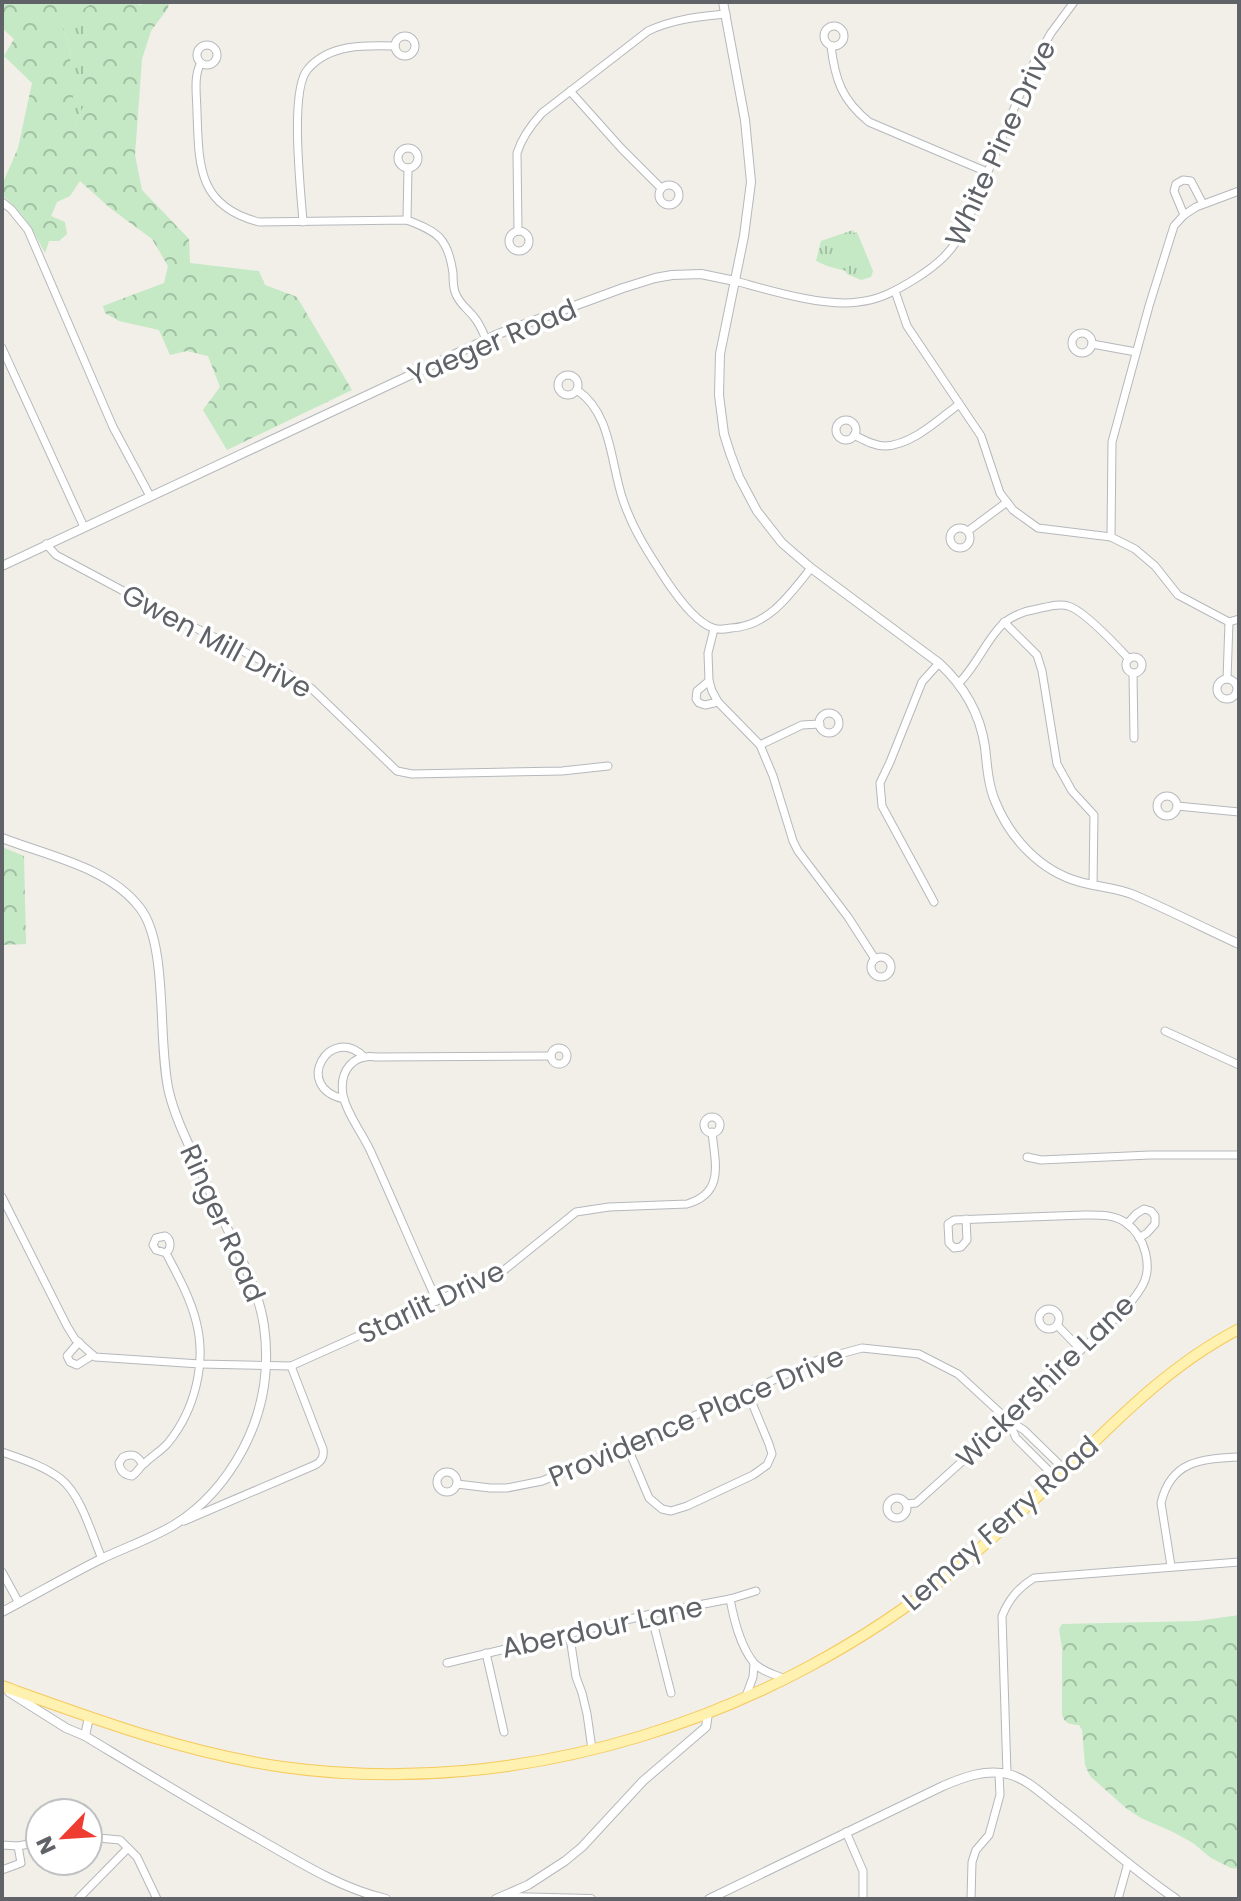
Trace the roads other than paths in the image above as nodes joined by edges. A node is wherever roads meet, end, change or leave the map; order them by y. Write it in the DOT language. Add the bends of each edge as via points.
graph roads {
  1 [pos="723,2"];
  2 [pos="1074,2"];
  3 [pos="726,14"];
  4 [pos="395,46"];
  5 [pos="831,46"];
  6 [pos="201,63"];
  7 [pos="570,91"];
  8 [pos="408,168"];
  9 [pos="987,172"];
  10 [pos="661,188"];
  11 [pos="1239,191"];
  12 [pos="2,202"];
  13 [pos="1203,204"];
  14 [pos="1184,215"];
  15 [pos="407,220"];
  16 [pos="303,222"];
  17 [pos="518,231"];
  18 [pos="735,281"];
  19 [pos="895,291"];
  20 [pos="486,339"];
  21 [pos="1092,344"];
  22 [pos="2,348"];
  23 [pos="1136,352"];
  24 [pos="577,390"];
  25 [pos="958,405"];
  26 [pos="854,435"];
  27 [pos="150,496"];
  28 [pos="1007,502"];
  29 [pos="84,527"];
  30 [pos="968,531"];
  31 [pos="1111,537"];
  32 [pos="46,544"];
  33 [pos="2,566"];
  34 [pos="811,568"];
  35 [pos="1239,619"];
  36 [pos="1004,622"];
  37 [pos="1229,622"];
  38 [pos="714,629"];
  39 [pos="1129,659"];
  40 [pos="939,663"];
  41 [pos="1133,673"];
  42 [pos="1227,679"];
  43 [pos="709,681"];
  44 [pos="959,683"];
  45 [pos="718,702"];
  46 [pos="820,724"];
  47 [pos="1134,738"];
  48 [pos="760,745"];
  49 [pos="608,766"];
  50 [pos="1177,806"];
  51 [pos="1239,812"];
  52 [pos="2,838"];
  53 [pos="1093,885"];
  54 [pos="934,902"];
  55 [pos="1239,944"];
  56 [pos="875,959"];
  57 [pos="1165,1031"];
  58 [pos="551,1056"];
  59 [pos="364,1057"];
  60 [pos="1239,1065"];
  61 [pos="344,1099"];
  62 [pos="712,1132"];
  63 [pos="1239,1155"];
  64 [pos="1027,1157"];
  65 [pos="2,1197"];
  66 [pos="966,1219"];
  67 [pos="1127,1224"];
  68 [pos="1139,1238"];
  69 [pos="166,1253"];
  70 [pos="437,1301"];
  71 [pos="1057,1325"];
  72 [pos="1239,1329"];
  73 [pos="79,1342"];
  74 [pos="1081,1350"];
  75 [pos="93,1355"];
  76 [pos="200,1364"];
  77 [pos="266,1366"];
  78 [pos="291,1366"];
  79 [pos="747,1391"];
  80 [pos="1008,1420"];
  81 [pos="627,1446"];
  82 [pos="2,1452"];
  83 [pos="1239,1457"];
  84 [pos="142,1464"];
  85 [pos="1060,1474"];
  86 [pos="457,1484"];
  87 [pos="906,1504"];
  88 [pos="178,1523"];
  89 [pos="102,1559"];
  90 [pos="1239,1562"];
  91 [pos="1171,1566"];
  92 [pos="2,1572"];
  93 [pos="756,1591"];
  94 [pos="730,1599"];
  95 [pos="19,1603"];
  96 [pos="2,1612"];
  97 [pos="651,1614"];
  98 [pos="568,1635"];
  99 [pos="486,1653"];
  100 [pos="447,1663"];
  101 [pos="754,1664"];
  102 [pos="784,1679"];
  103 [pos="2,1686"];
  104 [pos="671,1693"];
  105 [pos="745,1698"];
  106 [pos="708,1713"];
  107 [pos="89,1717"];
  108 [pos="504,1732"];
  109 [pos="85,1736"];
  110 [pos="592,1749"];
  111 [pos="1003,1774"];
  112 [pos="846,1832"];
  113 [pos="104,1838"];
  114 [pos="2,1845"];
  115 [pos="24,1845"];
  116 [pos="18,1846"];
  117 [pos="128,1848"];
  118 [pos="1128,1863"];
  119 [pos="2,1870"];
  120 [pos="366,1897"];
  121 [pos="500,1898"];
  122 [pos="78,1899"];
  123 [pos="157,1899"];
  124 [pos="386,1899"];
  125 [pos="591,1899"];
  126 [pos="709,1899"];
  127 [pos="863,1899"];
  128 [pos="971,1899"];
  129 [pos="1118,1899"];
  130 [pos="1176,1899"];
  1 -- 3 [label="street"];
  2 -- 9 [label="street, White Pine Drive" via="1030,70"];
  3 -- 7 [label="street" via="662,24"];
  3 -- 18 [label="street" via="751,168"];
  4 -- 16 [label="street" via="343,48 315,62 303,75 298,100"];
  5 -- 9 [label="street" via="838,84 869,122"];
  6 -- 16 [label="street" via="199,159 206,184 239,217"];
  7 -- 10 [label="street"];
  7 -- 17 [label="street" via="542,113 521,141"];
  8 -- 15 [label="street"];
  9 -- 19 [label="street, White Pine Drive" via="957,243 933,268"];
  11 -- 13 [label="street"];
  12 -- 27 [label="street" via="28,230 113,427"];
  13 -- 14 [label="street"];
  13 -- 14 [label="street" via="1191,181 1176,184"];
  14 -- 23 [label="street" via="1174,226"];
  15 -- 16 [label="street"];
  15 -- 20 [label="street" via="443,240 454,289"];
  18 -- 19 [label="street, White Pine Drive" via="831,302 857,303"];
  18 -- 20 [label="street, Yaeger Road" via="685,274 655,278"];
  18 -- 34 [label="street" via="719,363 724,434 757,511"];
  19 -- 25 [label="street" via="907,326"];
  20 -- 27 [label="street, Yaeger Road"];
  21 -- 23 [label="street"];
  22 -- 29 [label="street"];
  23 -- 31 [label="street" via="1112,442"];
  24 -- 38 [label="street" via="599,412 636,533 672,589"];
  25 -- 26 [label="street" via="898,444 876,445"];
  25 -- 28 [label="street" via="981,436"];
  27 -- 29 [label="street, Yaeger Road"];
  28 -- 30 [label="street"];
  28 -- 31 [label="street" via="1038,528"];
  29 -- 32 [label="street, Yaeger Road"];
  31 -- 37 [label="street" via="1145,557 1178,595"];
  32 -- 33 [label="street, Yaeger Road"];
  32 -- 49 [label="street, Gwen Mill Drive" via="56,555 311,688 397,771"];
  34 -- 38 [label="street" via="768,616 747,626"];
  34 -- 40 [label="street"];
  35 -- 37 [label="street"];
  36 -- 39 [label="street" via="1033,609 1072,606"];
  36 -- 44 [label="street"];
  36 -- 53 [label="street" via="1037,655 1057,764 1094,815"];
  37 -- 42 [label="street"];
  38 -- 43 [label="street"];
  39 -- 41 [label="street" via="1126,668"];
  39 -- 41 [label="street" via="1142,664"];
  40 -- 44 [label="street"];
  40 -- 54 [label="street" via="922,682 880,783 882,806"];
  41 -- 47 [label="street"];
  43 -- 45 [label="street"];
  43 -- 45 [label="street" via="696,699 705,705"];
  44 -- 53 [label="street" via="981,730 989,783 1008,827 1039,861 1065,877"];
  45 -- 48 [label="street"];
  46 -- 48 [label="street" via="802,725"];
  48 -- 56 [label="street" via="798,851"];
  50 -- 51 [label="street"];
  52 -- 77 [label="street, Ringer Road" via="92,872 127,894 147,920 157,959 171,1100 258,1300"];
  53 -- 55 [label="street" via="1131,894"];
  57 -- 60 [label="street"];
  58 -- 59 [label="street"];
  59 -- 61 [label="street" via="347,1069"];
  59 -- 61 [label="street" via="348,1047 322,1058 320,1085"];
  61 -- 70 [label="street"];
  62 -- 70 [label="street, Starlit Drive" via="715,1175 705,1197 687,1204 576,1212 503,1271"];
  63 -- 64 [label="street"];
  65 -- 73 [label="street"];
  66 -- 67 [label="street, Wickershire Lane" via="1106,1215"];
  67 -- 68 [label="street"];
  67 -- 68 [label="street, Wickershire Lane" via="1144,1209 1151,1211 1155,1224"];
  68 -- 74 [label="street, Wickershire Lane" via="1148,1268 1143,1286"];
  69 -- 76 [label="street" via="196,1321"];
  70 -- 78 [label="street, Starlit Drive"];
  71 -- 74 [label="street"];
  72 -- 85 [label="main road, Lemay Ferry Road" via="1160,1382"];
  73 -- 75 [label="street"];
  73 -- 75 [label="street, Starlit Drive" via="67,1356 70,1362 77,1365"];
  74 -- 80 [label="street, Wickershire Lane"];
  75 -- 76 [label="street, Starlit Drive"];
  76 -- 77 [label="street, Starlit Drive"];
  76 -- 84 [label="street" via="185,1416 168,1443"];
  77 -- 78 [label="street, Starlit Drive"];
  77 -- 88 [label="street, Ringer Road" via="260,1406 238,1457 213,1491"];
  78 -- 88 [label="street" via="325,1459"];
  79 -- 80 [label="street, Providence Place Drive" via="818,1360 877,1349 937,1361"];
  79 -- 81 [label="street, Providence Place Drive"];
  79 -- 81 [label="street" via="772,1454 767,1465 687,1506 671,1511 649,1498"];
  80 -- 85 [label="street, Providence Place Drive" via="1024,1430"];
  80 -- 87 [label="street, Wickershire Lane" via="916,1503"];
  81 -- 86 [label="street, Providence Place Drive" via="523,1486"];
  82 -- 89 [label="street" via="62,1480"];
  83 -- 91 [label="street" via="1205,1459 1173,1476 1161,1503"];
  85 -- 102 [label="main road, Lemay Ferry Road" via="979,1550 914,1601"];
  88 -- 89 [label="street, Ringer Road"];
  89 -- 95 [label="street, Ringer Road"];
  90 -- 91 [label="street"];
  91 -- 111 [label="street" via="1034,1578 1013,1595 1002,1616"];
  92 -- 95 [label="street"];
  93 -- 94 [label="street, Aberdour Lane"];
  94 -- 97 [label="street, Aberdour Lane"];
  94 -- 101 [label="street"];
  95 -- 96 [label="street, Ringer Road"];
  97 -- 98 [label="street, Aberdour Lane"];
  97 -- 104 [label="street"];
  98 -- 99 [label="street, Aberdour Lane"];
  98 -- 110 [label="street"];
  99 -- 100 [label="street, Aberdour Lane"];
  99 -- 108 [label="street"];
  101 -- 102 [label="street"];
  101 -- 105 [label="street"];
  102 -- 105 [label="main road, Lemay Ferry Road"];
  103 -- 107 [label="main road, Lemay Ferry Road"];
  103 -- 109 [label="street"];
  105 -- 106 [label="main road, Lemay Ferry Road"];
  106 -- 110 [label="main road, Lemay Ferry Road"];
  106 -- 121 [label="street" via="706,1727 643,1781 582,1847"];
  107 -- 109 [label="street"];
  107 -- 110 [label="main road, Lemay Ferry Road" via="224,1756 352,1773 454,1772"];
  109 -- 120 [label="street"];
  111 -- 112 [label="street" via="959,1780"];
  111 -- 118 [label="street" via="1036,1789"];
  111 -- 128 [label="street" via="989,1835 972,1862"];
  112 -- 126 [label="street"];
  112 -- 127 [label="street" via="863,1871"];
  113 -- 117 [label="street" via="120,1840"];
  114 -- 116 [label="street"];
  115 -- 116 [label="street"];
  116 -- 119 [label="street" via="21,1863"];
  117 -- 122 [label="street"];
  117 -- 123 [label="street"];
  118 -- 129 [label="street"];
  118 -- 130 [label="street"];
  120 -- 124 [label="street"];
  121 -- 125 [label="street"];
}
